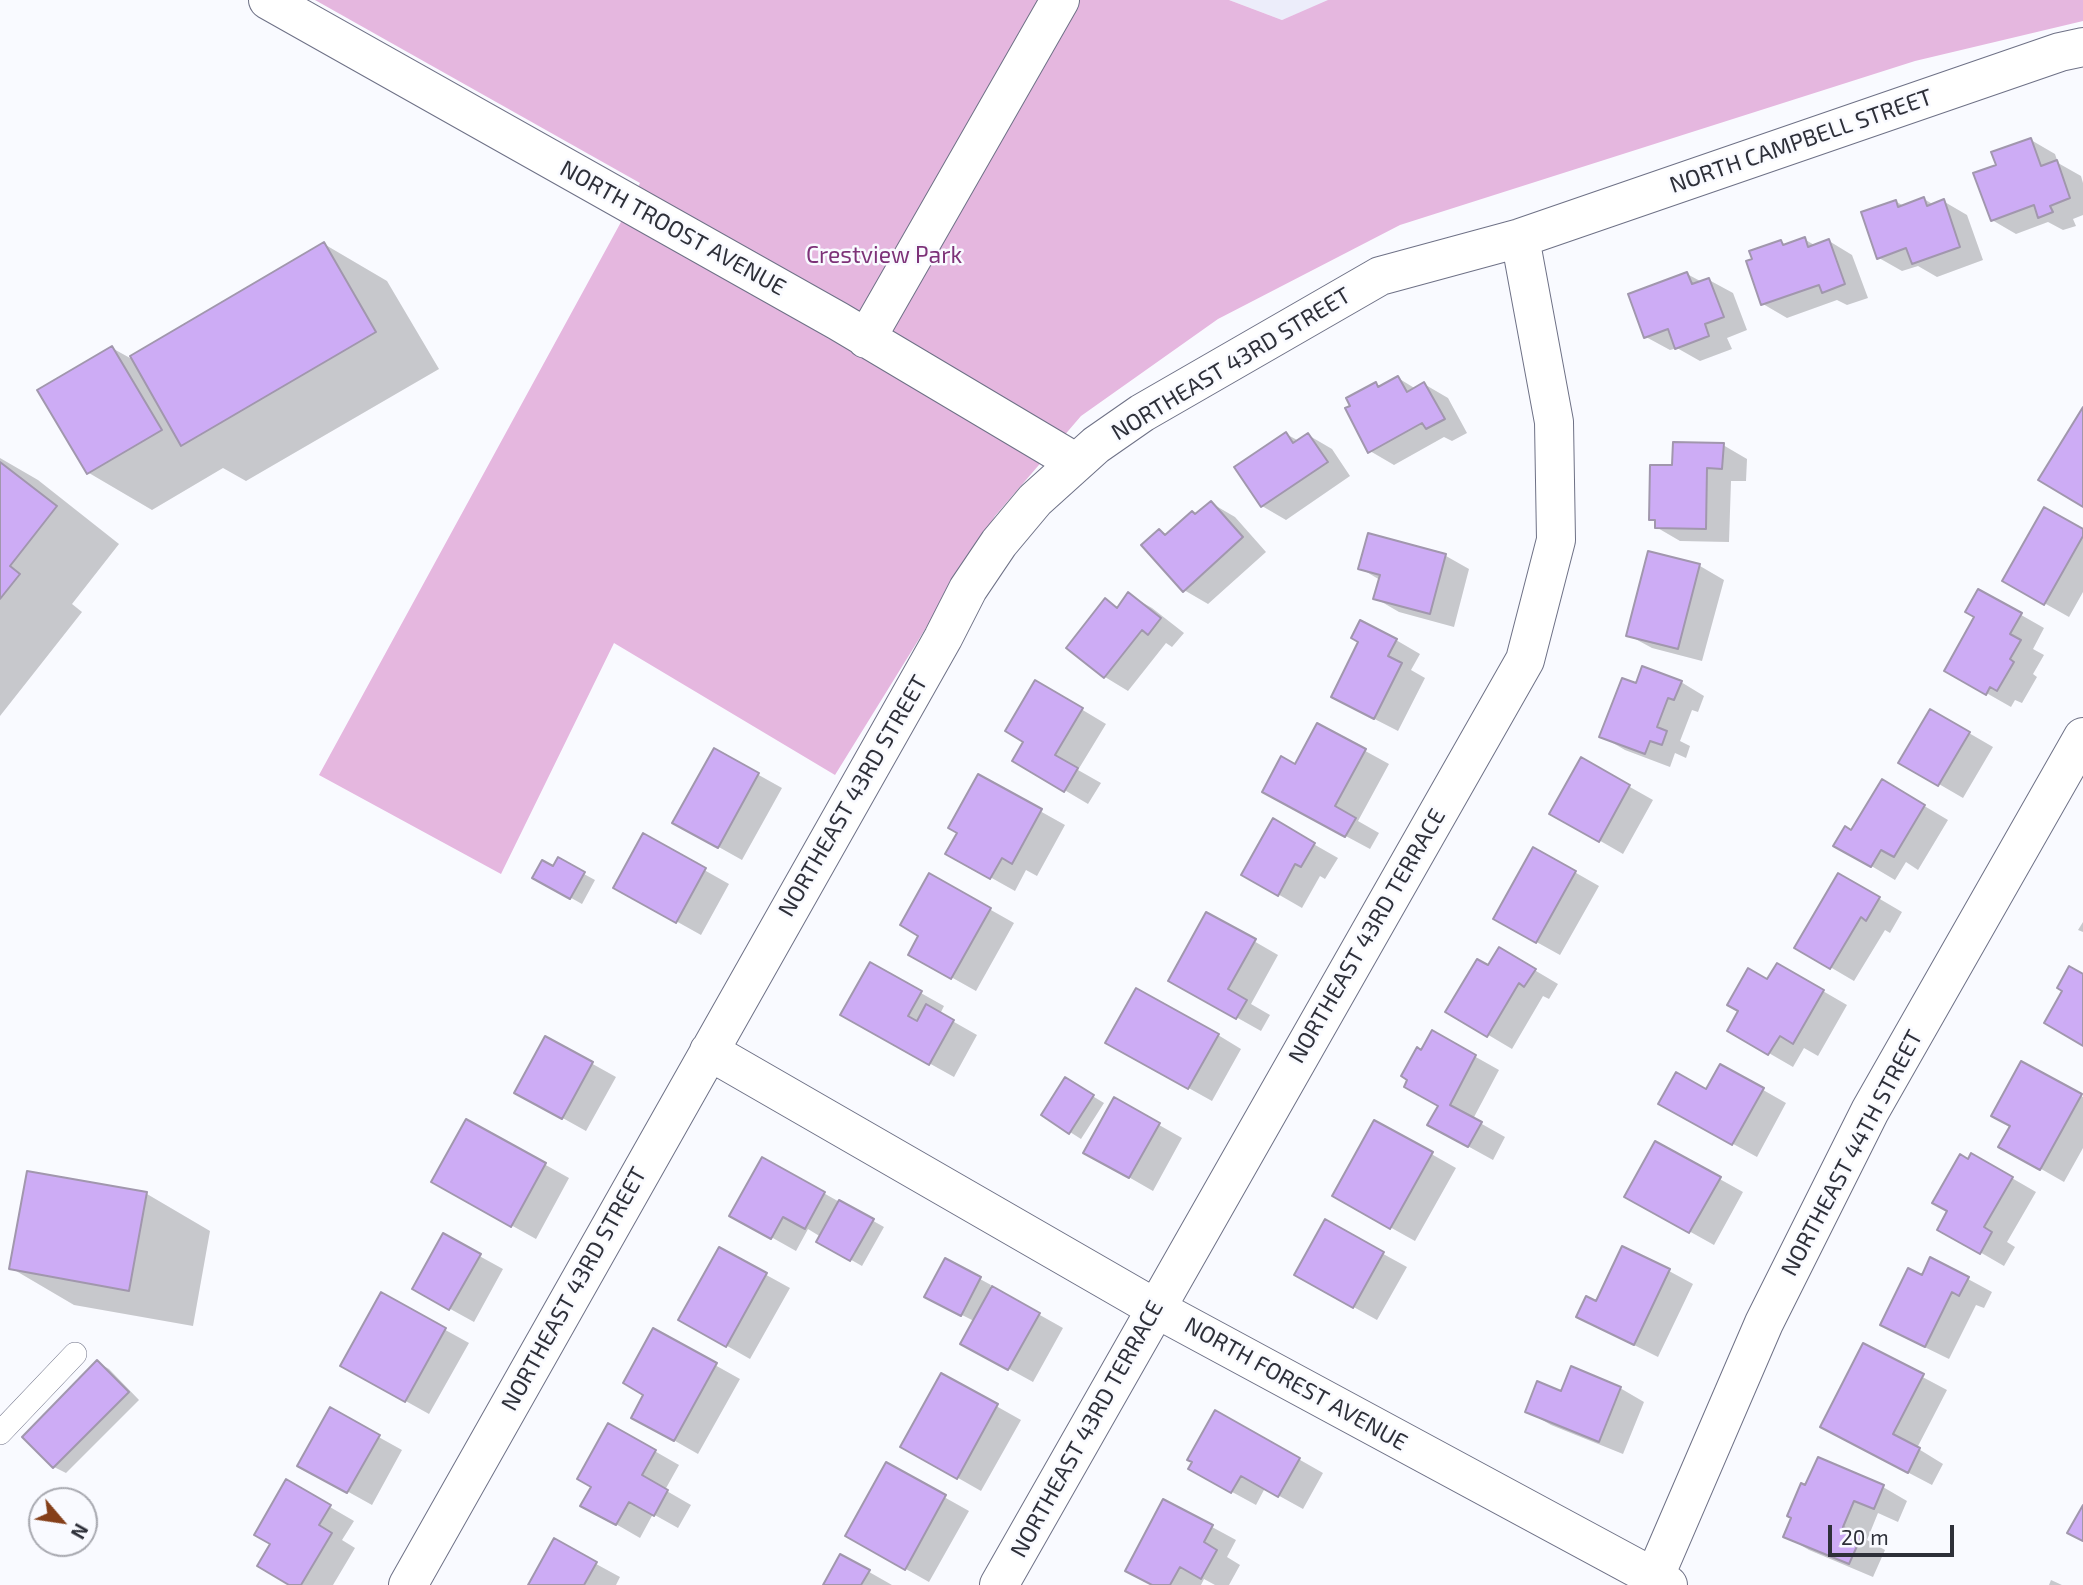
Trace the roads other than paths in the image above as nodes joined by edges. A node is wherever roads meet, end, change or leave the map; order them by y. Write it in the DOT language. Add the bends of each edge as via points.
graph roads {
  1 [pos="268,0"];
  2 [pos="1060,0"];
  3 [pos="2083,47"];
  4 [pos="1520,238"];
  5 [pos="866,339"];
  6 [pos="1075,463"];
  7 [pos="2083,737"];
  8 [pos="709,1051"];
  9 [pos="1155,1308"];
  10 [pos="75,1354"];
  11 [pos="0,1433"];
  12 [pos="1657,1583"];
  13 [pos="408,1585"];
  14 [pos="999,1585"];
  1 -- 5 [label="street, NORTH TROOST AVENUE"];
  2 -- 5 [label="street"];
  3 -- 4 [label="street, NORTH CAMPBELL STREET"];
  4 -- 6 [label="street, NORTHEAST 43RD STREET" via="1380,275 1142,413"];
  4 -- 9 [label="street, NORTHEAST 43RD TERRACE" via="1555,422 1556,540 1525,660"];
  5 -- 6 [label="street, NORTH TROOST AVENUE"];
  6 -- 8 [label="street, NORTHEAST 43RD STREET" via="1035,500 968,589"];
  7 -- 12 [label="street, NORTHEAST 44TH STREET" via="1870,1111 1763,1323"];
  8 -- 9 [label="street, NORTH FOREST AVENUE"];
  8 -- 13 [label="street, NORTHEAST 43RD STREET"];
  9 -- 12 [label="street, NORTH FOREST AVENUE"];
  9 -- 14 [label="street, NORTHEAST 43RD TERRACE"];
  10 -- 11 [label="lane"];
}
